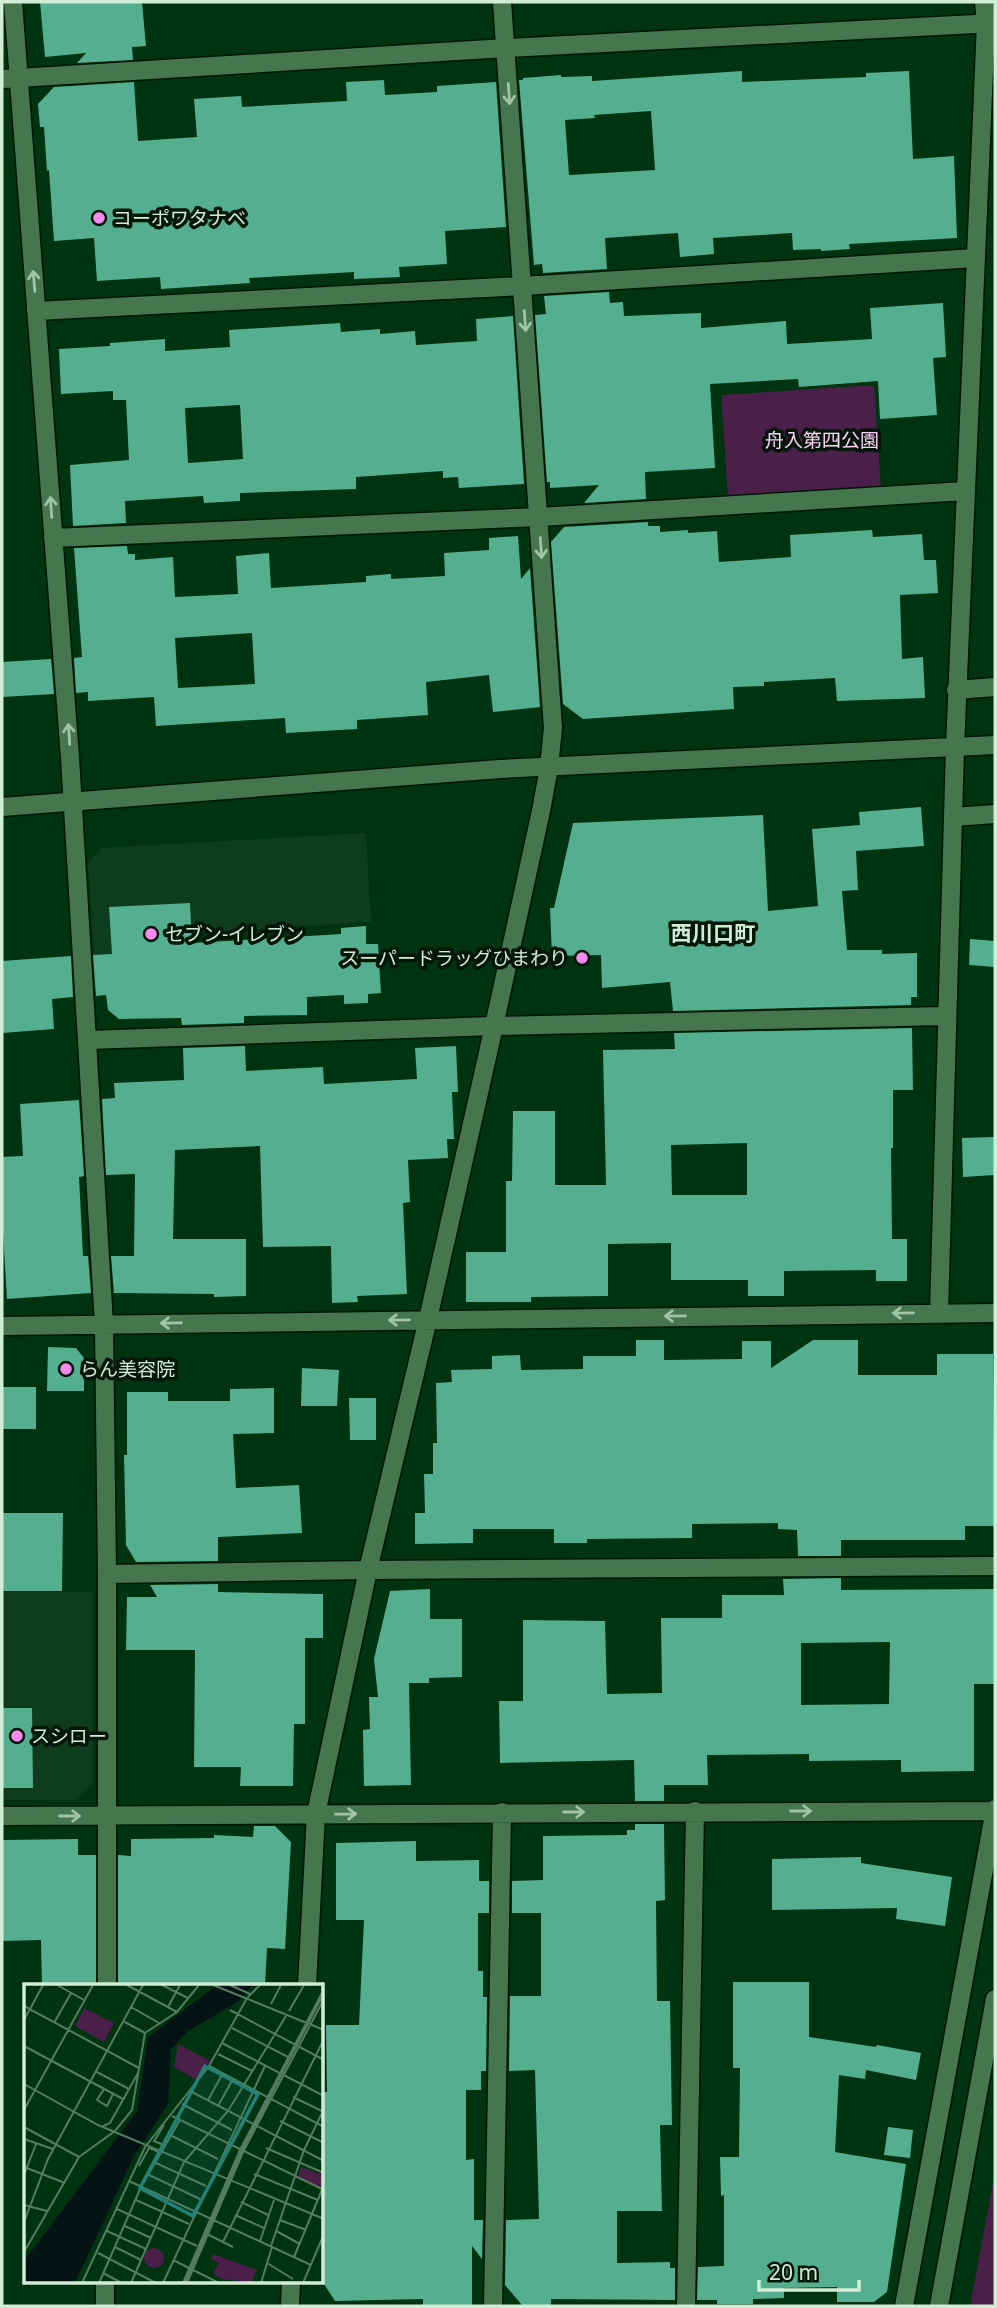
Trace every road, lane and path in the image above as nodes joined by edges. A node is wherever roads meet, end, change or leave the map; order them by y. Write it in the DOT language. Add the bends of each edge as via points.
graph roads {
  1 [pos="13,2"];
  2 [pos="502,2"];
  3 [pos="984,2"];
  4 [pos="991,23"];
  5 [pos="506,48"];
  6 [pos="10,79"];
  7 [pos="976,258"];
  8 [pos="522,286"];
  9 [pos="36,311"];
  10 [pos="965,491"];
  11 [pos="539,517"];
  12 [pos="53,538"];
  13 [pos="995,687"];
  14 [pos="956,690"];
  15 [pos="995,745"];
  16 [pos="955,747"];
  17 [pos="549,767"];
  18 [pos="73,802"];
  19 [pos="2,807"];
  20 [pos="995,814"];
  21 [pos="953,817"];
  22 [pos="946,1016"];
  23 [pos="494,1026"];
  24 [pos="88,1040"];
  25 [pos="939,1313"];
  26 [pos="995,1313"];
  27 [pos="428,1319"];
  28 [pos="104,1324"];
  29 [pos="2,1326"];
  30 [pos="995,1566"];
  31 [pos="368,1570"];
  32 [pos="107,1574"];
  33 [pos="695,1811"];
  34 [pos="995,1811"];
  35 [pos="502,1812"];
  36 [pos="316,1814"];
  37 [pos="2,1816"];
  38 [pos="108,1816"];
  39 [pos="107,1984"];
  40 [pos="307,1984"];
  41 [pos="995,1999"];
  42 [pos="105,2284"];
  43 [pos="291,2284"];
  44 [pos="105,2306"];
  45 [pos="290,2306"];
  46 [pos="493,2306"];
  47 [pos="686,2306"];
  48 [pos="904,2306"];
  49 [pos="939,2306"];
  1 -- 6 [label="street"];
  2 -- 5 [label="street"];
  3 -- 4 [label="street"];
  4 -- 5 [label="street"];
  4 -- 7 [label="street"];
  5 -- 6 [label="street"];
  5 -- 8 [label="street, one-way"];
  9 -- 6 [label="street, one-way"];
  7 -- 8 [label="street"];
  7 -- 10 [label="street"];
  8 -- 9 [label="street"];
  8 -- 11 [label="street, one-way"];
  12 -- 9 [label="street, one-way"];
  10 -- 11 [label="street"];
  10 -- 14 [label="street"];
  11 -- 12 [label="street"];
  11 -- 17 [label="street, one-way" via="553,728"];
  18 -- 12 [label="street, one-way"];
  13 -- 14 [label="street"];
  14 -- 16 [label="street"];
  15 -- 16 [label="street"];
  16 -- 17 [label="street"];
  16 -- 21 [label="street"];
  17 -- 18 [label="street"];
  17 -- 23 [label="street"];
  18 -- 19 [label="street"];
  18 -- 24 [label="street"];
  20 -- 21 [label="street"];
  21 -- 22 [label="street"];
  22 -- 23 [label="street"];
  22 -- 25 [label="street"];
  23 -- 24 [label="street"];
  23 -- 27 [label="street"];
  24 -- 28 [label="street"];
  25 -- 26 [label="street"];
  25 -- 27 [label="street, one-way"];
  27 -- 28 [label="street, one-way"];
  27 -- 31 [label="street"];
  28 -- 29 [label="street"];
  28 -- 32 [label="street"];
  30 -- 31 [label="street"];
  31 -- 32 [label="street"];
  31 -- 36 [label="street"];
  32 -- 38 [label="street"];
  33 -- 34 [label="street, one-way"];
  35 -- 33 [label="street, one-way"];
  33 -- 47 [label="street"];
  34 -- 48 [label="street"];
  36 -- 35 [label="street, one-way"];
  35 -- 46 [label="street"];
  36 -- 38 [label="street"];
  36 -- 40 [label="street"];
  37 -- 38 [label="street, one-way"];
  38 -- 39 [label="street"];
  41 -- 49 [label="street"];
  42 -- 44 [label="street"];
  43 -- 45 [label="street"];
}
